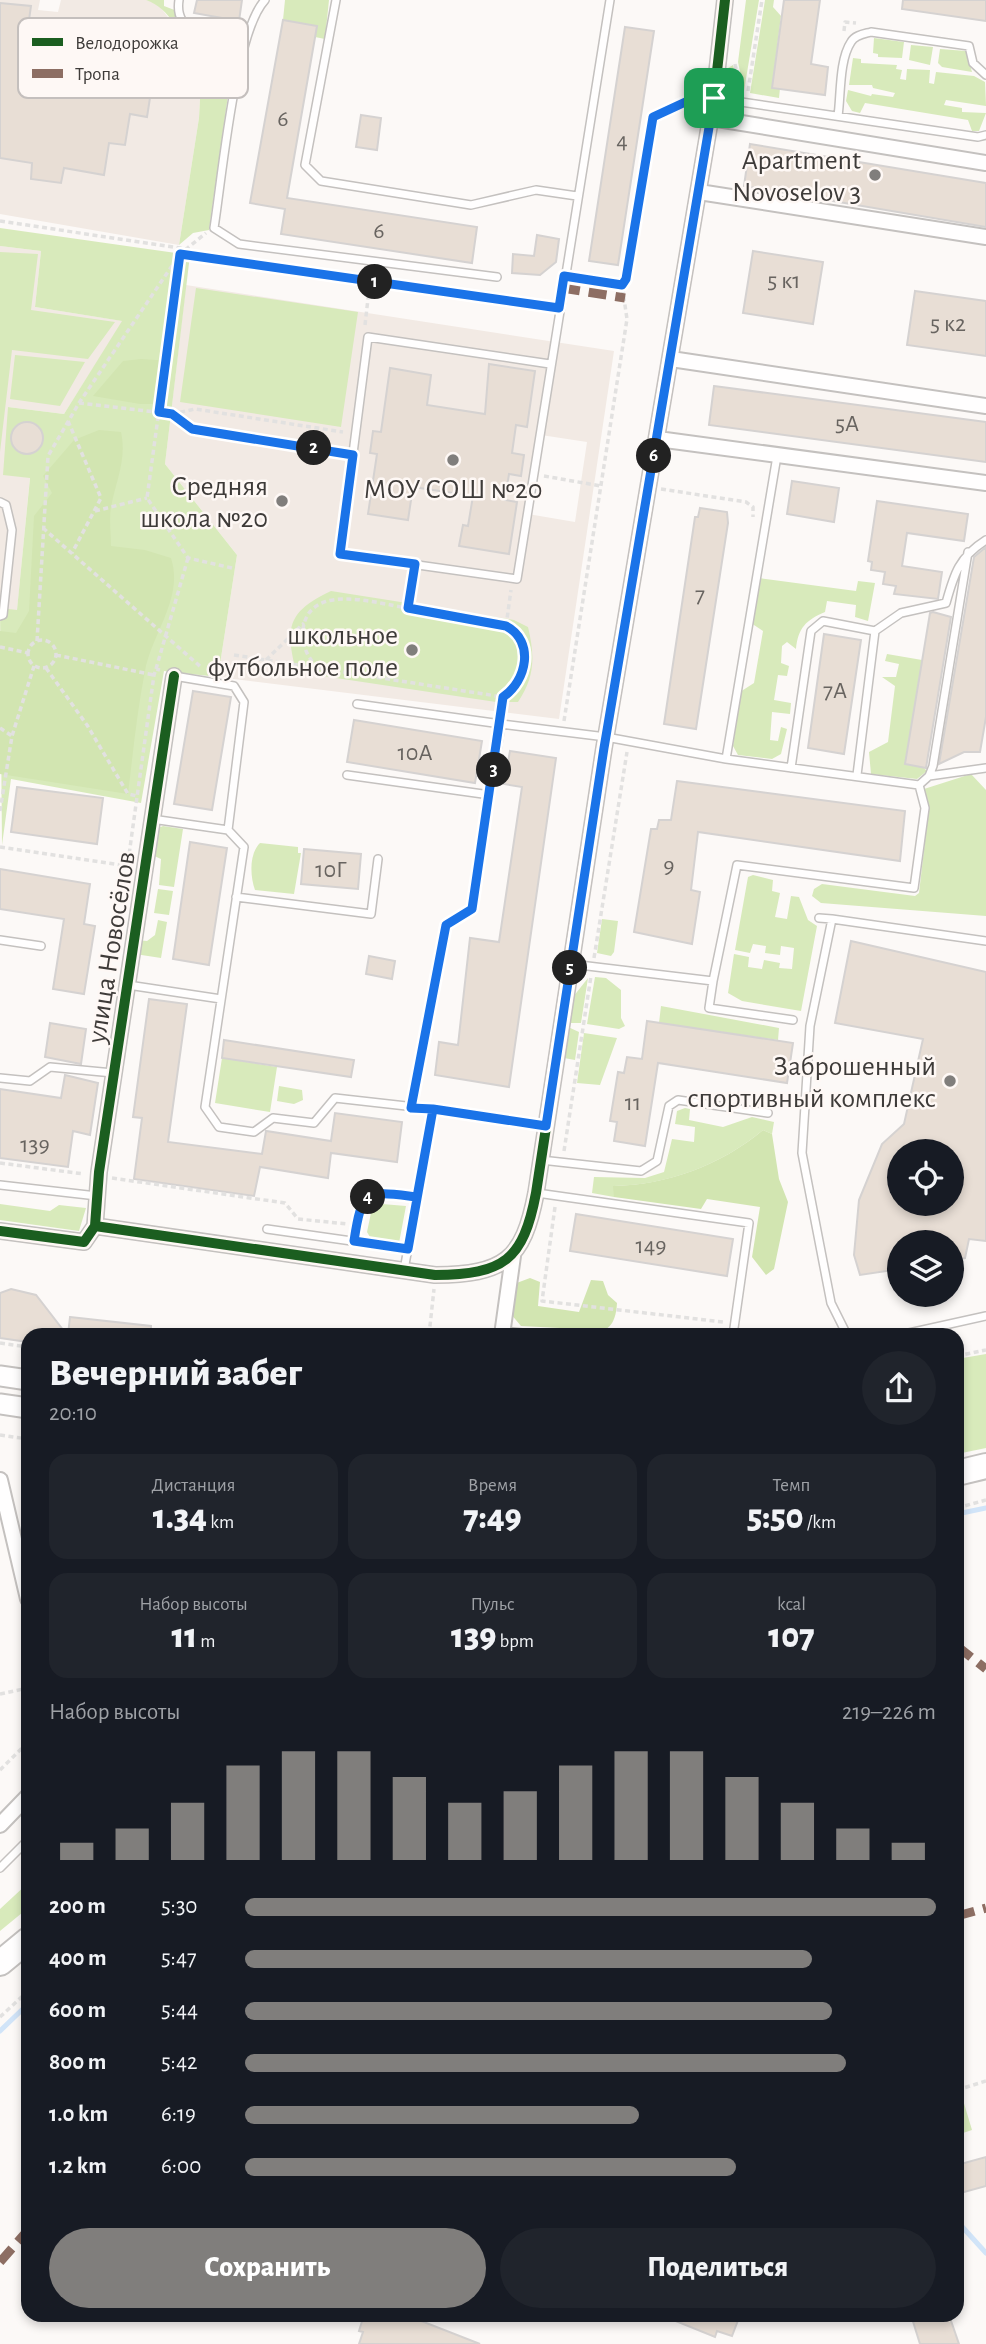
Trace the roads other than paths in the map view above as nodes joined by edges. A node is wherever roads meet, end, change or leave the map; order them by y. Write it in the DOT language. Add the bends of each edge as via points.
graph roads {
  1 [pos="179,0"];
  2 [pos="265,0"];
  3 [pos="336,0"];
  4 [pos="610,0"];
  5 [pos="725,0"];
  6 [pos="180,18"];
  7 [pos="248,33"];
  8 [pos="986,75"];
  9 [pos="714,96"];
  10 [pos="236,98"];
  11 [pos="838,116"];
  12 [pos="711,118"];
  13 [pos="986,135"];
  14 [pos="986,163"];
  15 [pos="699,192"];
  16 [pos="577,196"];
  17 [pos="986,237"];
  18 [pos="497,277"];
  19 [pos="671,359"];
  20 [pos="550,364"];
  21 [pos="986,406"];
  22 [pos="658,439"];
  23 [pos="776,456"];
  24 [pos="986,483"];
  25 [pos="0,502"];
  26 [pos="986,540"];
  27 [pos="968,552"];
  28 [pos="0,616"];
  29 [pos="875,631"];
  30 [pos="173,676"];
  31 [pos="357,704"];
  32 [pos="501,724"];
  33 [pos="606,737"];
  34 [pos="726,759"];
  35 [pos="791,768"];
  36 [pos="986,768"];
  37 [pos="348,775"];
  38 [pos="857,775"];
  39 [pos="929,776"];
  40 [pos="919,785"];
  41 [pos="490,795"];
  42 [pos="152,819"];
  43 [pos="228,830"];
  44 [pos="378,859"];
  45 [pos="236,897"];
  46 [pos="819,918"];
  47 [pos="832,919"];
  48 [pos="0,940"];
  49 [pos="986,941"];
  50 [pos="41,946"];
  51 [pos="570,964"];
  52 [pos="713,981"];
  53 [pos="127,985"];
  54 [pos="221,999"];
  55 [pos="793,1020"];
  56 [pos="114,1073"];
  57 [pos="0,1078"];
  58 [pos="411,1108"];
  59 [pos="433,1109"];
  60 [pos="768,1113"];
  61 [pos="546,1126"];
  62 [pos="540,1160"];
  63 [pos="0,1185"];
  64 [pos="536,1193"];
  65 [pos="97,1196"];
  66 [pos="417,1197"];
  67 [pos="95,1226"];
  68 [pos="267,1228"];
  69 [pos="0,1231"];
  70 [pos="354,1241"];
  71 [pos="408,1249"];
  72 [pos="513,1256"];
  73 [pos="404,1271"];
  74 [pos="986,1316"];
  75 [pos="503,1328"];
  76 [pos="734,1328"];
  77 [pos="844,1328"];
  78 [pos="932,1328"];
  79 [pos="0,1376"];
  80 [pos="21,1379"];
  81 [pos="0,1404"];
  82 [pos="21,1407"];
  83 [pos="986,1466"];
  84 [pos="964,1472"];
  85 [pos="0,1480"];
  86 [pos="986,1482"];
  87 [pos="964,1487"];
  88 [pos="21,1569"];
  89 [pos="21,1803"];
  90 [pos="0,1825"];
  91 [pos="21,1847"];
  92 [pos="0,1868"];
  93 [pos="21,1928"];
  94 [pos="0,1945"];
  95 [pos="21,1946"];
  96 [pos="0,1963"];
  1 -- 6 [label="lane"];
  2 -- 7 [label="lane"];
  3 -- 16 [label="lane" via="306,165 321,181 471,205 536,190"];
  4 -- 16 [label="lane"];
  5 -- 9 [label="street"];
  8 -- 11 [label="lane" via="973,63 969,46 871,32 859,35 851,40 846,55"];
  9 -- 11 [label="lane"];
  9 -- 12 [label="street"];
  10 -- 18 [label="lane" via="214,228 239,244"];
  11 -- 13 [label="lane"];
  12 -- 14 [label="street"];
  12 -- 15 [label="street"];
  15 -- 17 [label="street"];
  15 -- 19 [label="street"];
  16 -- 20 [label="lane"];
  19 -- 21 [label="street"];
  19 -- 22 [label="street"];
  20 -- 20 [label="lane" via="517,579 340,554 368,337"];
  22 -- 23 [label="street"];
  22 -- 33 [label="street"];
  23 -- 24 [label="street"];
  23 -- 34 [label="lane"];
  25 -- 28 [label="lane" via="6,505 12,530"];
  26 -- 27 [label="lane"];
  27 -- 29 [label="lane" via="956,566 946,603 901,613"];
  27 -- 39 [label="lane"];
  29 -- 35 [label="lane" via="823,621 811,631"];
  29 -- 38 [label="lane"];
  30 -- 42 [label="street, улица Новосёлов"];
  30 -- 43 [label="lane" via="234,686 244,702"];
  31 -- 32 [label="lane"];
  32 -- 33 [label="lane"];
  32 -- 41 [label="lane"];
  33 -- 34 [label="lane"];
  33 -- 51 [label="street"];
  34 -- 35 [label="lane"];
  35 -- 38 [label="lane"];
  36 -- 39 [label="lane"];
  37 -- 41 [label="lane"];
  38 -- 40 [label="lane"];
  39 -- 40 [label="lane"];
  40 -- 52 [label="lane" via="925,808 914,888 737,865"];
  41 -- 58 [label="lane" via="472,909 446,925"];
  42 -- 43 [label="lane"];
  42 -- 53 [label="street, улица Новосёлов"];
  43 -- 45 [label="lane" via="244,847"];
  44 -- 45 [label="lane" via="371,914"];
  45 -- 54 [label="lane"];
  46 -- 47 [label="lane"];
  47 -- 49 [label="lane"];
  47 -- 77 [label="lane" via="810,1026 802,1153 831,1303"];
  48 -- 50 [label="lane"];
  51 -- 52 [label="lane"];
  51 -- 61 [label="street"];
  52 -- 55 [label="lane" via="709,1008"];
  53 -- 54 [label="lane"];
  53 -- 56 [label="street, улица Новосёлов"];
  54 -- 58 [label="lane" via="205,1107 219,1127 254,1132 274,1118 314,1123 335,1098"];
  56 -- 57 [label="lane" via="50,1067 30,1081"];
  56 -- 65 [label="street, улица Новосёлов"];
  58 -- 59 [label="lane"];
  59 -- 61 [label="lane"];
  59 -- 66 [label="lane"];
  60 -- 62 [label="lane" via="678,1100 669,1106 657,1161 641,1171"];
  61 -- 62 [label="street"];
  62 -- 64 [label="street"];
  63 -- 65 [label="lane"];
  64 -- 72 [label="street" via="530,1227"];
  64 -- 76 [label="lane" via="749,1223"];
  65 -- 67 [label="street, улица Новосёлов"];
  66 -- 70 [label="lane" via="380,1192 369,1196 359,1206"];
  66 -- 71 [label="lane"];
  67 -- 69 [label="street" via="84,1242"];
  67 -- 73 [label="street"];
  68 -- 70 [label="lane"];
  70 -- 71 [label="lane"];
  71 -- 73 [label="lane"];
  72 -- 73 [label="street" via="491,1268 435,1275"];
  72 -- 75 [label="street"];
  74 -- 78 [label="lane"];
  79 -- 80 [label="main road"];
  81 -- 82 [label="main road"];
  83 -- 84 [label="highway"];
  85 -- 88 [label="street"];
  86 -- 87 [label="highway"];
  89 -- 90 [label="street"];
  91 -- 92 [label="lane"];
  93 -- 94 [label="highway"];
  95 -- 96 [label="highway"];
}
